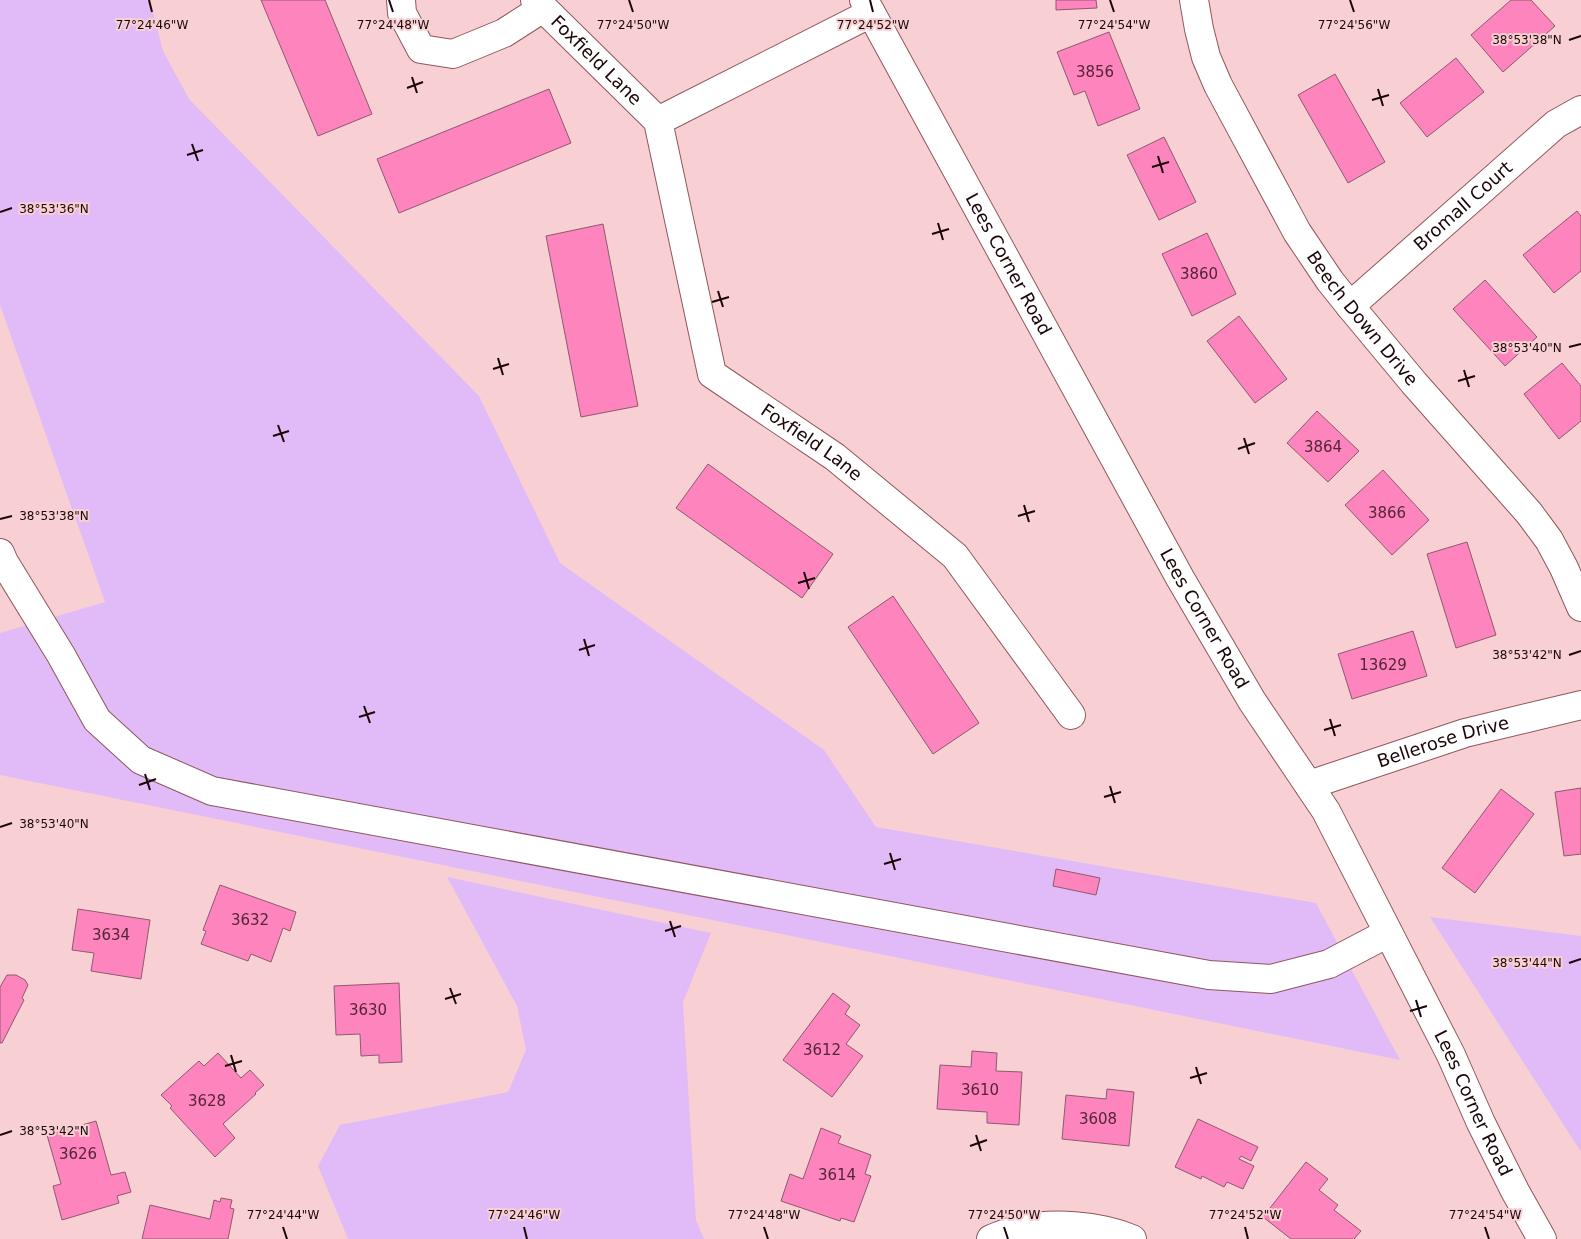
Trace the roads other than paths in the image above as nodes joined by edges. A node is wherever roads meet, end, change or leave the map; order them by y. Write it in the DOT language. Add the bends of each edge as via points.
graph roads {
  1 [pos="402,0"];
  2 [pos="1194,0"];
  3 [pos="539,4"];
  4 [pos="868,7"];
  5 [pos="1581,110"];
  6 [pos="658,121"];
  7 [pos="1350,306"];
  8 [pos="1,560"];
  9 [pos="1581,607"];
  10 [pos="1581,705"];
  11 [pos="1071,715"];
  12 [pos="1309,785"];
  13 [pos="1388,933"];
  14 [pos="990,1239"];
  15 [pos="1132,1239"];
  16 [pos="1542,1239"];
  1 -- 3 [label="street" via="402,13 421,49 453,54 504,33"];
  2 -- 7 [label="street, Beech Down Drive" via="1198,29 1218,85 1297,232"];
  3 -- 6 [label="street, Foxfield Lane"];
  4 -- 6 [label="street"];
  4 -- 12 [label="street, Lees Corner Road" via="1180,578 1252,701"];
  5 -- 7 [label="street, Bromall Court" via="1556,124"];
  6 -- 11 [label="street, Foxfield Lane" via="712,374 835,457 955,556"];
  7 -- 9 [label="street, Beech Down Drive" via="1529,513 1549,540"];
  8 -- 13 [label="street" via="61,655 97,720 141,760 212,791 1209,975 1271,978 1329,964"];
  10 -- 12 [label="street, Bellerose Drive" via="1465,733"];
  12 -- 13 [label="street, Lees Corner Road" via="1326,811"];
  13 -- 16 [label="street, Lees Corner Road" via="1451,1055 1515,1191"];
  14 -- 15 [label="street" via="1017,1230 1057,1226 1095,1228"];
}
